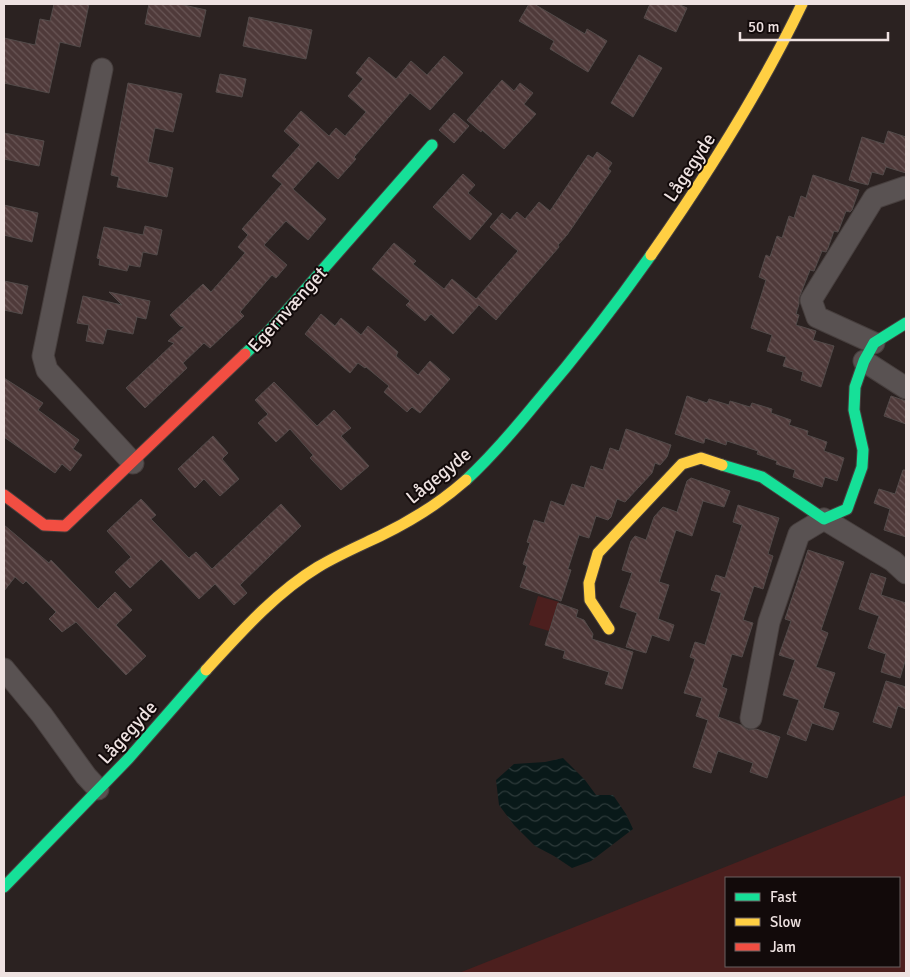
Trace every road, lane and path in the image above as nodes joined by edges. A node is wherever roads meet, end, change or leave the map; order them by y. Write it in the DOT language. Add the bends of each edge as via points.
graph roads {
  1 [pos="802,4"];
  2 [pos="102,68"];
  3 [pos="432,146"];
  4 [pos="906,187"];
  5 [pos="906,323"];
  6 [pos="869,352"];
  7 [pos="906,388"];
  8 [pos="133,463"];
  9 [pos="4,495"];
  10 [pos="824,519"];
  11 [pos="906,573"];
  12 [pos="609,629"];
  13 [pos="4,669"];
  14 [pos="751,718"];
  15 [pos="98,789"];
  16 [pos="4,887"];
  1 -- 15 [label="street, Lågegyde" via="753,98 674,222 593,335 518,425 443,499 410,520 318,567 292,586 222,654"];
  2 -- 8 [label="street" via="43,356 47,370"];
  3 -- 8 [label="street, Egernvænget" via="268,332"];
  4 -- 6 [label="street" via="874,198 811,300 817,317"];
  5 -- 6 [label="street"];
  6 -- 7 [label="street"];
  6 -- 10 [label="street" via="855,387 854,410 863,450 862,467 847,508"];
  8 -- 9 [label="street, Egernvænget" via="65,526 44,525"];
  10 -- 11 [label="street" via="893,561"];
  10 -- 12 [label="street" via="762,477 701,458 682,464 598,553 589,583 590,600"];
  10 -- 14 [label="street" via="799,534 769,622"];
  13 -- 15 [label="street"];
  15 -- 16 [label="street, Lågegyde"];
}
